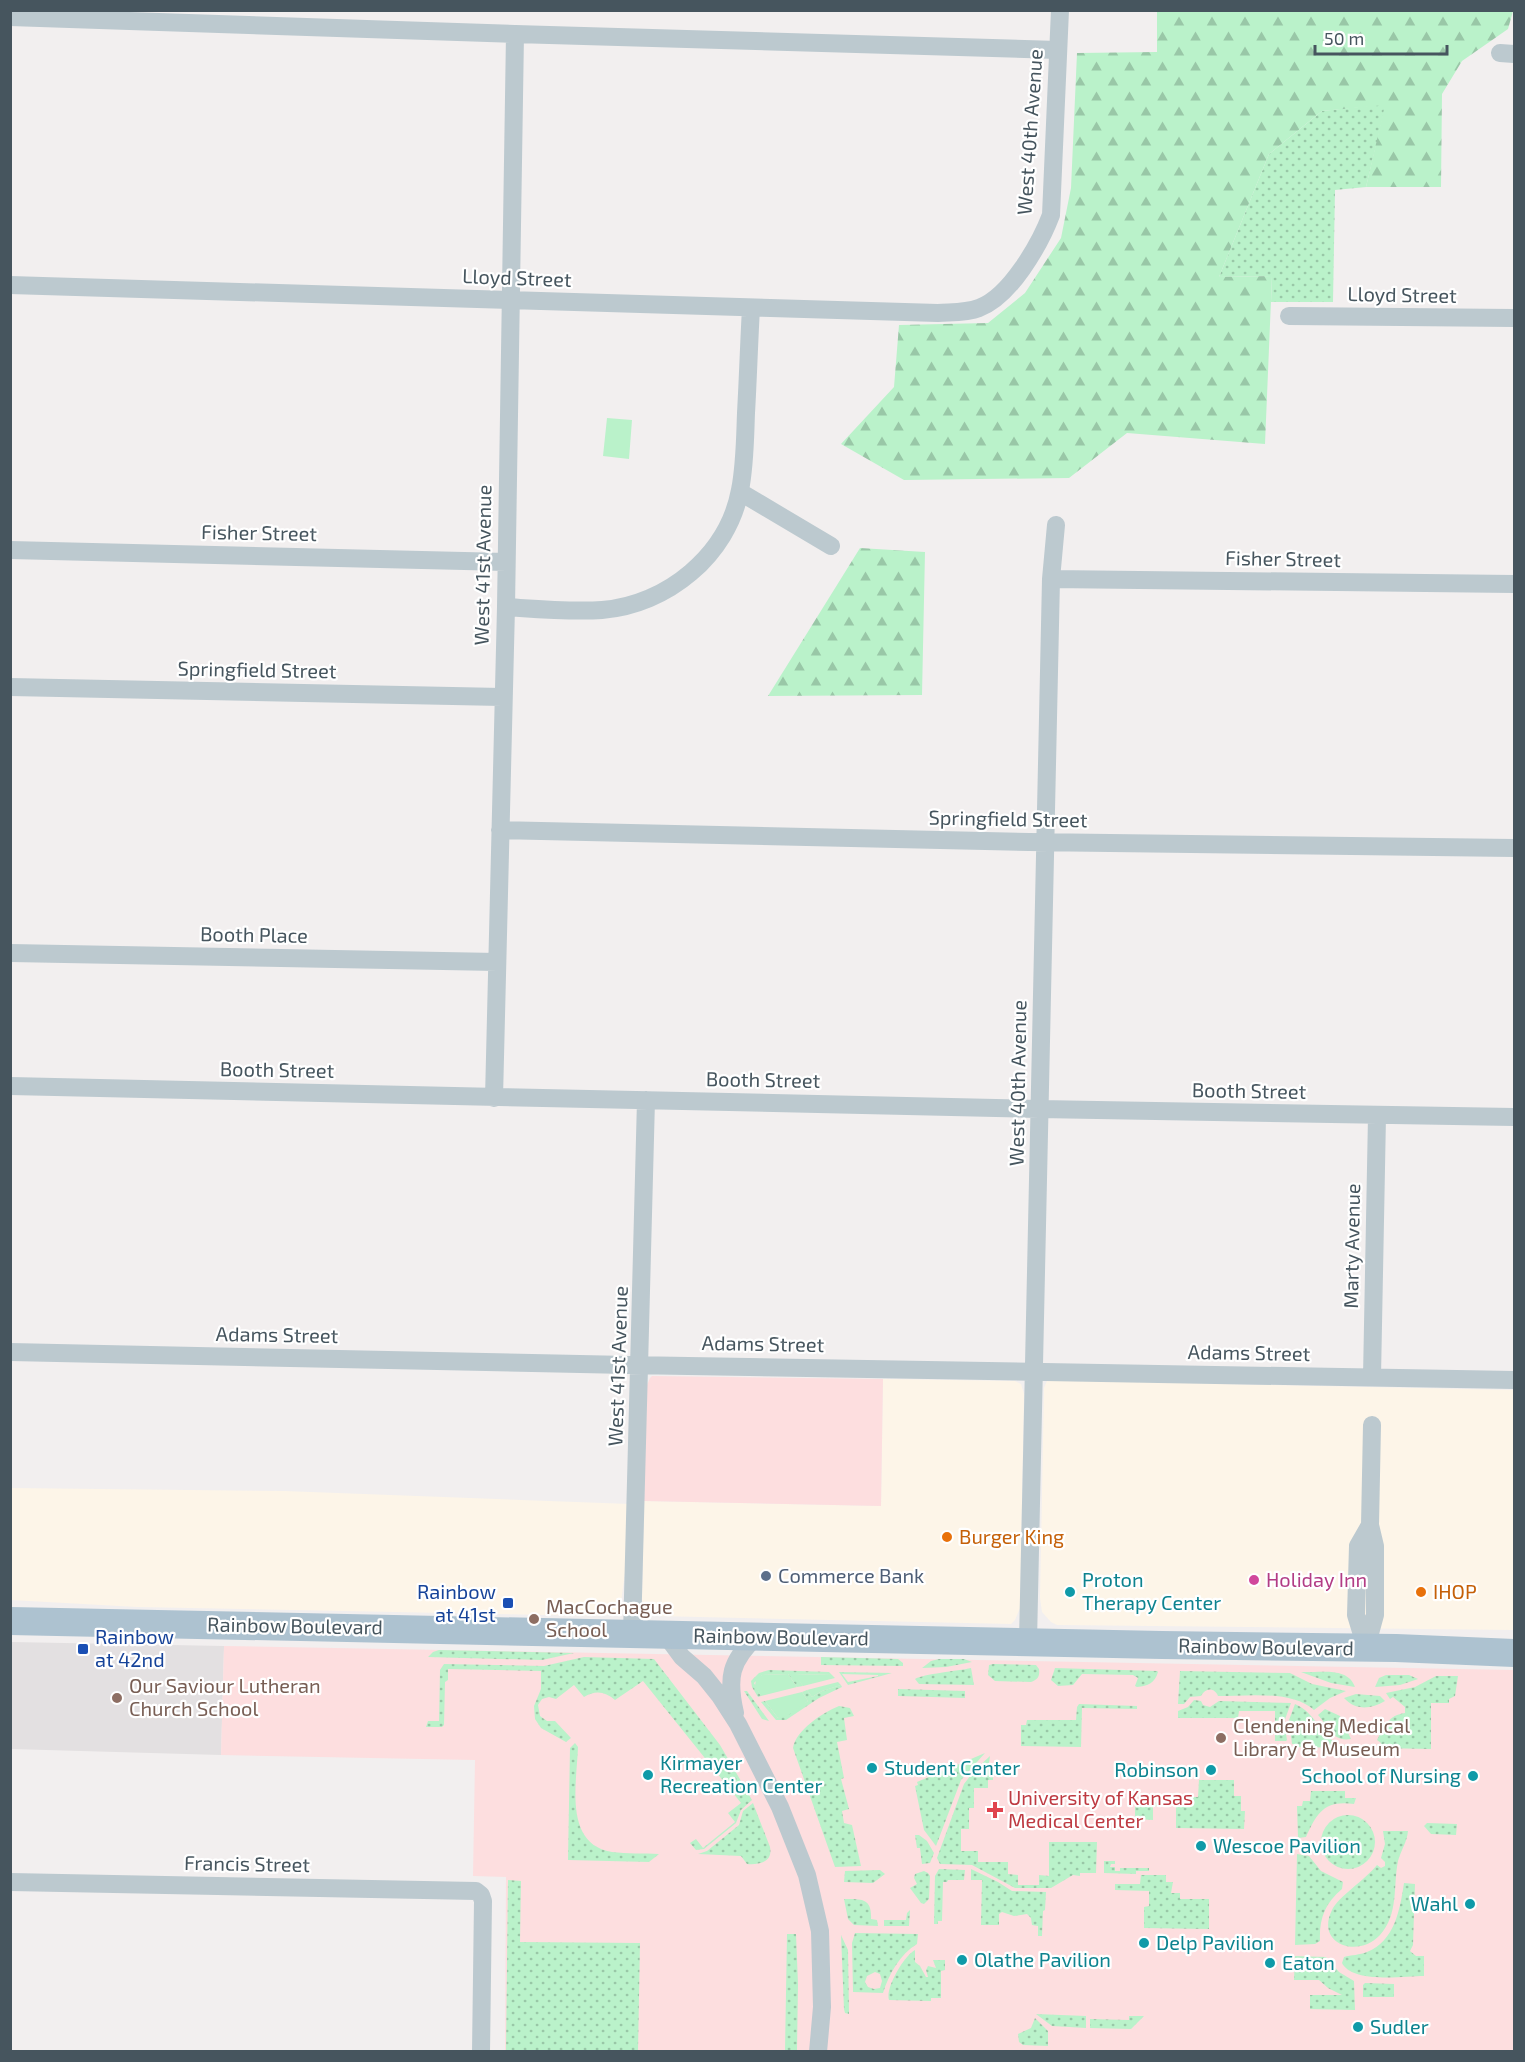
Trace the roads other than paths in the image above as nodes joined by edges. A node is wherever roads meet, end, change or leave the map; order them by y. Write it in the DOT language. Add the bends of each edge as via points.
graph roads {
  1 [pos="1059,10"];
  2 [pos="10,17"];
  3 [pos="515,34"];
  4 [pos="1058,50"];
  5 [pos="1012,281"];
  6 [pos="10,285"];
  7 [pos="510,300"];
  8 [pos="751,308"];
  9 [pos="1289,316"];
  10 [pos="1515,318"];
  11 [pos="740,492"];
  12 [pos="1056,525"];
  13 [pos="831,546"];
  14 [pos="10,550"];
  15 [pos="506,562"];
  16 [pos="1051,579"];
  17 [pos="1515,584"];
  18 [pos="506,607"];
  19 [pos="10,687"];
  20 [pos="502,697"];
  21 [pos="500,830"];
  22 [pos="1046,843"];
  23 [pos="1515,848"];
  24 [pos="10,953"];
  25 [pos="497,962"];
  26 [pos="10,1086"];
  27 [pos="494,1098"];
  28 [pos="646,1100"];
  29 [pos="1039,1109"];
  30 [pos="1377,1116"];
  31 [pos="1515,1117"];
  32 [pos="10,1352"];
  33 [pos="640,1365"];
  34 [pos="1035,1371"];
  35 [pos="1372,1377"];
  36 [pos="1515,1380"];
  37 [pos="1372,1425"];
  38 [pos="10,1621"];
  39 [pos="632,1634"];
  40 [pos="664,1634"];
  41 [pos="757,1636"];
  42 [pos="1028,1642"];
  43 [pos="1366,1648"];
  44 [pos="1515,1653"];
  45 [pos="738,1724"];
  46 [pos="10,1882"];
  47 [pos="481,2052"];
  48 [pos="818,2052"];
  1 -- 4 [label="street, West 40th Avenue"];
  2 -- 3 [label="street"];
  3 -- 4 [label="street"];
  3 -- 7 [label="street, West 41st Avenue"];
  4 -- 5 [label="street, West 40th Avenue" via="1052,215"];
  5 -- 8 [label="street, Lloyd Street" via="980,308 961,312"];
  6 -- 7 [label="street, Lloyd Street"];
  7 -- 8 [label="street, Lloyd Street"];
  7 -- 15 [label="street, West 41st Avenue"];
  8 -- 11 [label="street"];
  9 -- 10 [label="street, Lloyd Street"];
  11 -- 13 [label="street"];
  11 -- 18 [label="street" via="719,541 698,567 670,588 640,602 603,610"];
  12 -- 16 [label="street, West 40th Avenue"];
  14 -- 15 [label="street, Fisher Street"];
  15 -- 18 [label="street, West 41st Avenue"];
  16 -- 17 [label="street, Fisher Street"];
  16 -- 22 [label="street, West 40th Avenue"];
  18 -- 20 [label="street, West 41st Avenue"];
  19 -- 20 [label="street, Springfield Street"];
  20 -- 21 [label="street, West 41st Avenue"];
  21 -- 22 [label="street, Springfield Street"];
  21 -- 25 [label="street, West 41st Avenue"];
  22 -- 23 [label="street, Springfield Street"];
  22 -- 29 [label="street, West 40th Avenue"];
  24 -- 25 [label="street, Booth Place"];
  25 -- 27 [label="street, West 41st Avenue"];
  26 -- 27 [label="street, Booth Street"];
  27 -- 28 [label="street, Booth Street"];
  28 -- 29 [label="street, Booth Street"];
  28 -- 33 [label="street, West 41st Avenue"];
  29 -- 30 [label="street, Booth Street"];
  29 -- 34 [label="street, West 40th Avenue"];
  30 -- 31 [label="street, Booth Street"];
  30 -- 35 [label="street, Marty Avenue"];
  32 -- 33 [label="street, Adams Street"];
  33 -- 34 [label="street, Adams Street"];
  33 -- 39 [label="street, West 41st Avenue"];
  34 -- 35 [label="street, Adams Street"];
  34 -- 42 [label="street, West 40th Avenue"];
  35 -- 36 [label="street, Adams Street"];
  37 -- 43 [label="street" via="1370,1525 1375,1546 1375,1615"];
  38 -- 39 [label="main road, Rainbow Boulevard"];
  39 -- 40 [label="main road, Rainbow Boulevard"];
  40 -- 41 [label="main road, Rainbow Boulevard"];
  40 -- 45 [label="street" via="709,1683"];
  41 -- 42 [label="main road, Rainbow Boulevard"];
  41 -- 45 [label="street" via="744,1648 730,1678"];
  42 -- 43 [label="main road, Rainbow Boulevard"];
  43 -- 44 [label="main road, Rainbow Boulevard"];
  45 -- 48 [label="street" via="780,1807 814,1902 821,1963"];
  46 -- 47 [label="street, Francis Street" via="476,1891 481,1895"];
}
